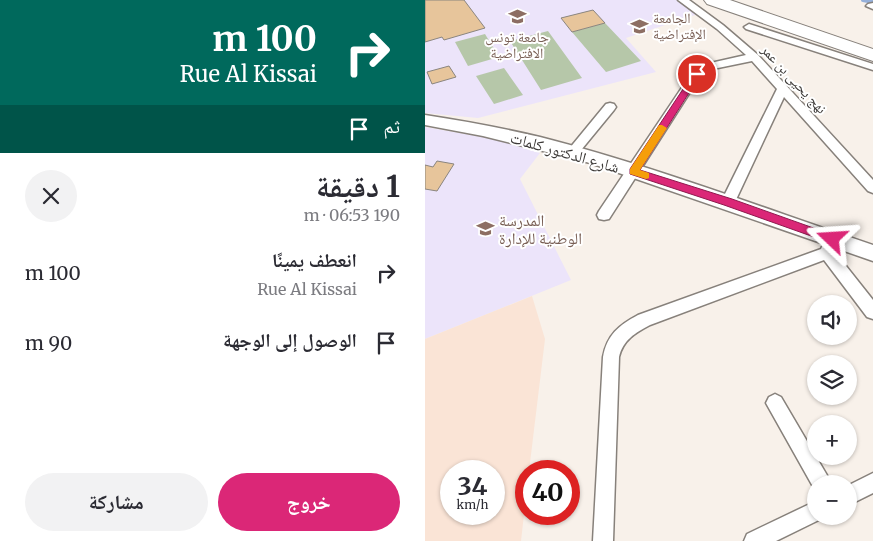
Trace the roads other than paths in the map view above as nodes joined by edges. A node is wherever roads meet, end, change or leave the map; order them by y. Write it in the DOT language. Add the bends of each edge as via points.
graph roads {
  1 [pos="683,0"];
  2 [pos="713,0"];
  3 [pos="717,0"];
  4 [pos="738,0"];
  5 [pos="748,0"];
  6 [pos="770,21"];
  7 [pos="749,27"];
  8 [pos="870,42"];
  9 [pos="740,44"];
  10 [pos="873,55"];
  11 [pos="754,57"];
  12 [pos="873,67"];
  13 [pos="783,88"];
  14 [pos="610,107"];
  15 [pos="425,120"];
  16 [pos="573,152"];
  17 [pos="633,172"];
  18 [pos="873,188"];
  19 [pos="728,202"];
  20 [pos="604,215"];
  21 [pos="829,246"];
  22 [pos="873,253"];
  23 [pos="873,312"];
  24 [pos="775,403"];
  25 [pos="816,475"];
  26 [pos="873,483"];
  27 [pos="857,491"];
  28 [pos="807,515"];
  29 [pos="603,541"];
  30 [pos="753,541"];
  1 -- 9 [label="street, نهج يحيى بن عمر"];
  2 -- 6 [label="highway"];
  3 -- 8 [label="highway"];
  4 -- 8 [label="highway"];
  5 -- 8 [label="highway"];
  6 -- 7 [label="street"];
  6 -- 10 [label="highway"];
  7 -- 9 [label="street" via="740,32"];
  7 -- 12 [label="street"];
  9 -- 11 [label="street, نهج يحيى بن عمر"];
  11 -- 13 [label="street, نهج يحيى بن عمر"];
  11 -- 17 [label="street" via="710,66 699,72"];
  13 -- 18 [label="street, نهج يحيى بن عمر"];
  13 -- 19 [label="street"];
  14 -- 16 [label="street"];
  15 -- 16 [label="street, شارع الدكتور كلمات" via="485,130"];
  16 -- 17 [label="street, شارع الدكتور كلمات"];
  17 -- 19 [label="street, شارع الدكتور كلمات"];
  17 -- 20 [label="street"];
  19 -- 21 [label="street, شارع الدكتور كلمات"];
  21 -- 22 [label="street, شارع الدكتور كلمات"];
  21 -- 23 [label="street"];
  21 -- 29 [label="street" via="644,320 617,338 611,357"];
  24 -- 25 [label="street"];
  26 -- 27 [label="street"];
  28 -- 30 [label="street"];
}
